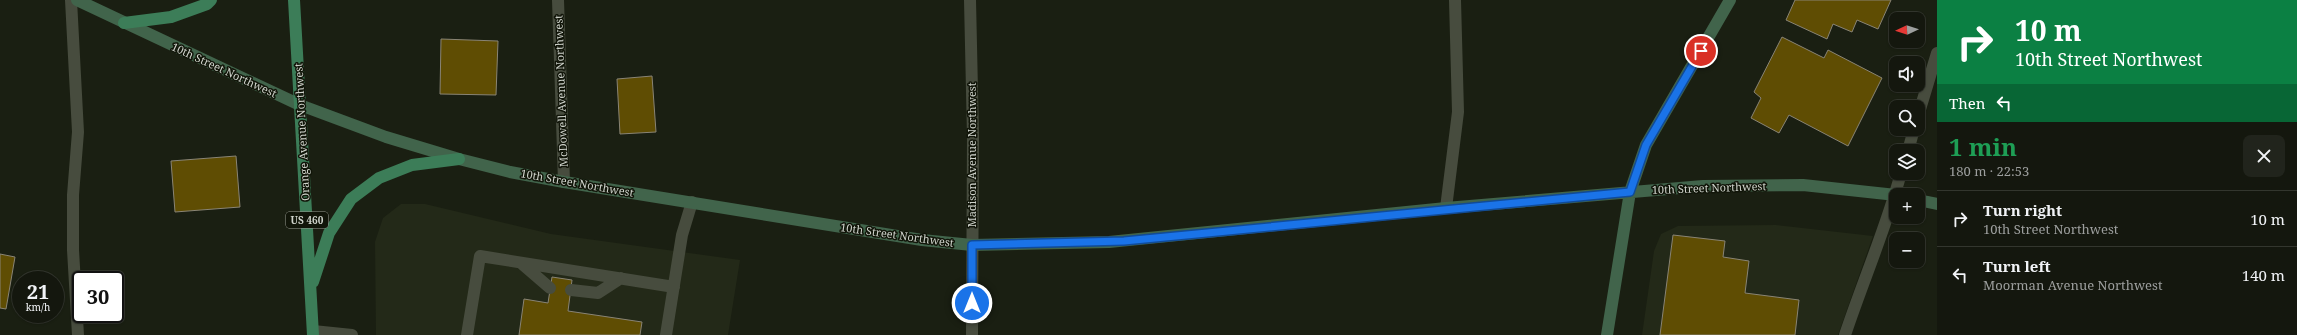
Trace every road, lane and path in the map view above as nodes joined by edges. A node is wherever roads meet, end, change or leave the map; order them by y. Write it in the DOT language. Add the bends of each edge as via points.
graph roads {
  1 [pos="71,0"];
  2 [pos="77,0"];
  3 [pos="212,0"];
  4 [pos="294,0"];
  5 [pos="558,0"];
  6 [pos="970,0"];
  7 [pos="1454,0"];
  8 [pos="1730,0"];
  9 [pos="124,23"];
  10 [pos="1937,53"];
  11 [pos="1923,100"];
  12 [pos="300,105"];
  13 [pos="459,159"];
  14 [pos="564,182"];
  15 [pos="1630,192"];
  16 [pos="1889,194"];
  17 [pos="1925,201"];
  18 [pos="692,202"];
  19 [pos="1937,204"];
  20 [pos="1446,208"];
  21 [pos="1889,214"];
  22 [pos="972,245"];
  23 [pos="521,263"];
  24 [pos="621,278"];
  25 [pos="674,287"];
  26 [pos="550,288"];
  27 [pos="311,289"];
  28 [pos="571,290"];
  29 [pos="313,333"];
  30 [pos="78,335"];
  31 [pos="352,335"];
  32 [pos="467,335"];
  33 [pos="666,335"];
  34 [pos="972,335"];
  35 [pos="1608,335"];
  36 [pos="1845,335"];
  1 -- 30 [label="street" via="78,132 73,195 73,250"];
  2 -- 9 [label="main road, 10th Street Northwest"];
  3 -- 9 [label="main road" via="172,17"];
  4 -- 12 [label="main road, Orange Avenue Northwest / US 460"];
  5 -- 14 [label="street, McDowell Avenue Northwest"];
  6 -- 22 [label="street, Madison Avenue Northwest"];
  7 -- 20 [label="street" via="1458,112"];
  8 -- 15 [label="main road" via="1646,145"];
  9 -- 12 [label="main road, 10th Street Northwest"];
  10 -- 11 [label="street"];
  12 -- 13 [label="main road, 10th Street Northwest" via="386,137"];
  12 -- 27 [label="main road, Orange Avenue Northwest / US 460"];
  13 -- 14 [label="main road, 10th Street Northwest"];
  13 -- 27 [label="main road" via="412,165 379,178 351,199 329,233"];
  14 -- 18 [label="main road, 10th Street Northwest"];
  15 -- 16 [label="main road, 10th Street Northwest" via="1703,186 1803,185"];
  15 -- 20 [label="main road, 10th Street Northwest"];
  15 -- 35 [label="main road"];
  17 -- 19 [label="main road"];
  18 -- 22 [label="main road, 10th Street Northwest" via="922,240"];
  18 -- 25 [label="street" via="682,235"];
  20 -- 22 [label="main road, 10th Street Northwest" via="1109,242"];
  21 -- 36 [label="street"];
  22 -- 34 [label="street, Madison Avenue Northwest"];
  23 -- 24 [label="street"];
  23 -- 26 [label="street"];
  23 -- 32 [label="street" via="480,256"];
  24 -- 25 [label="street"];
  24 -- 28 [label="street" via="598,293"];
  25 -- 33 [label="street"];
  27 -- 29 [label="main road, Orange Avenue Northwest / US 460"];
  29 -- 31 [label="street"];
}
